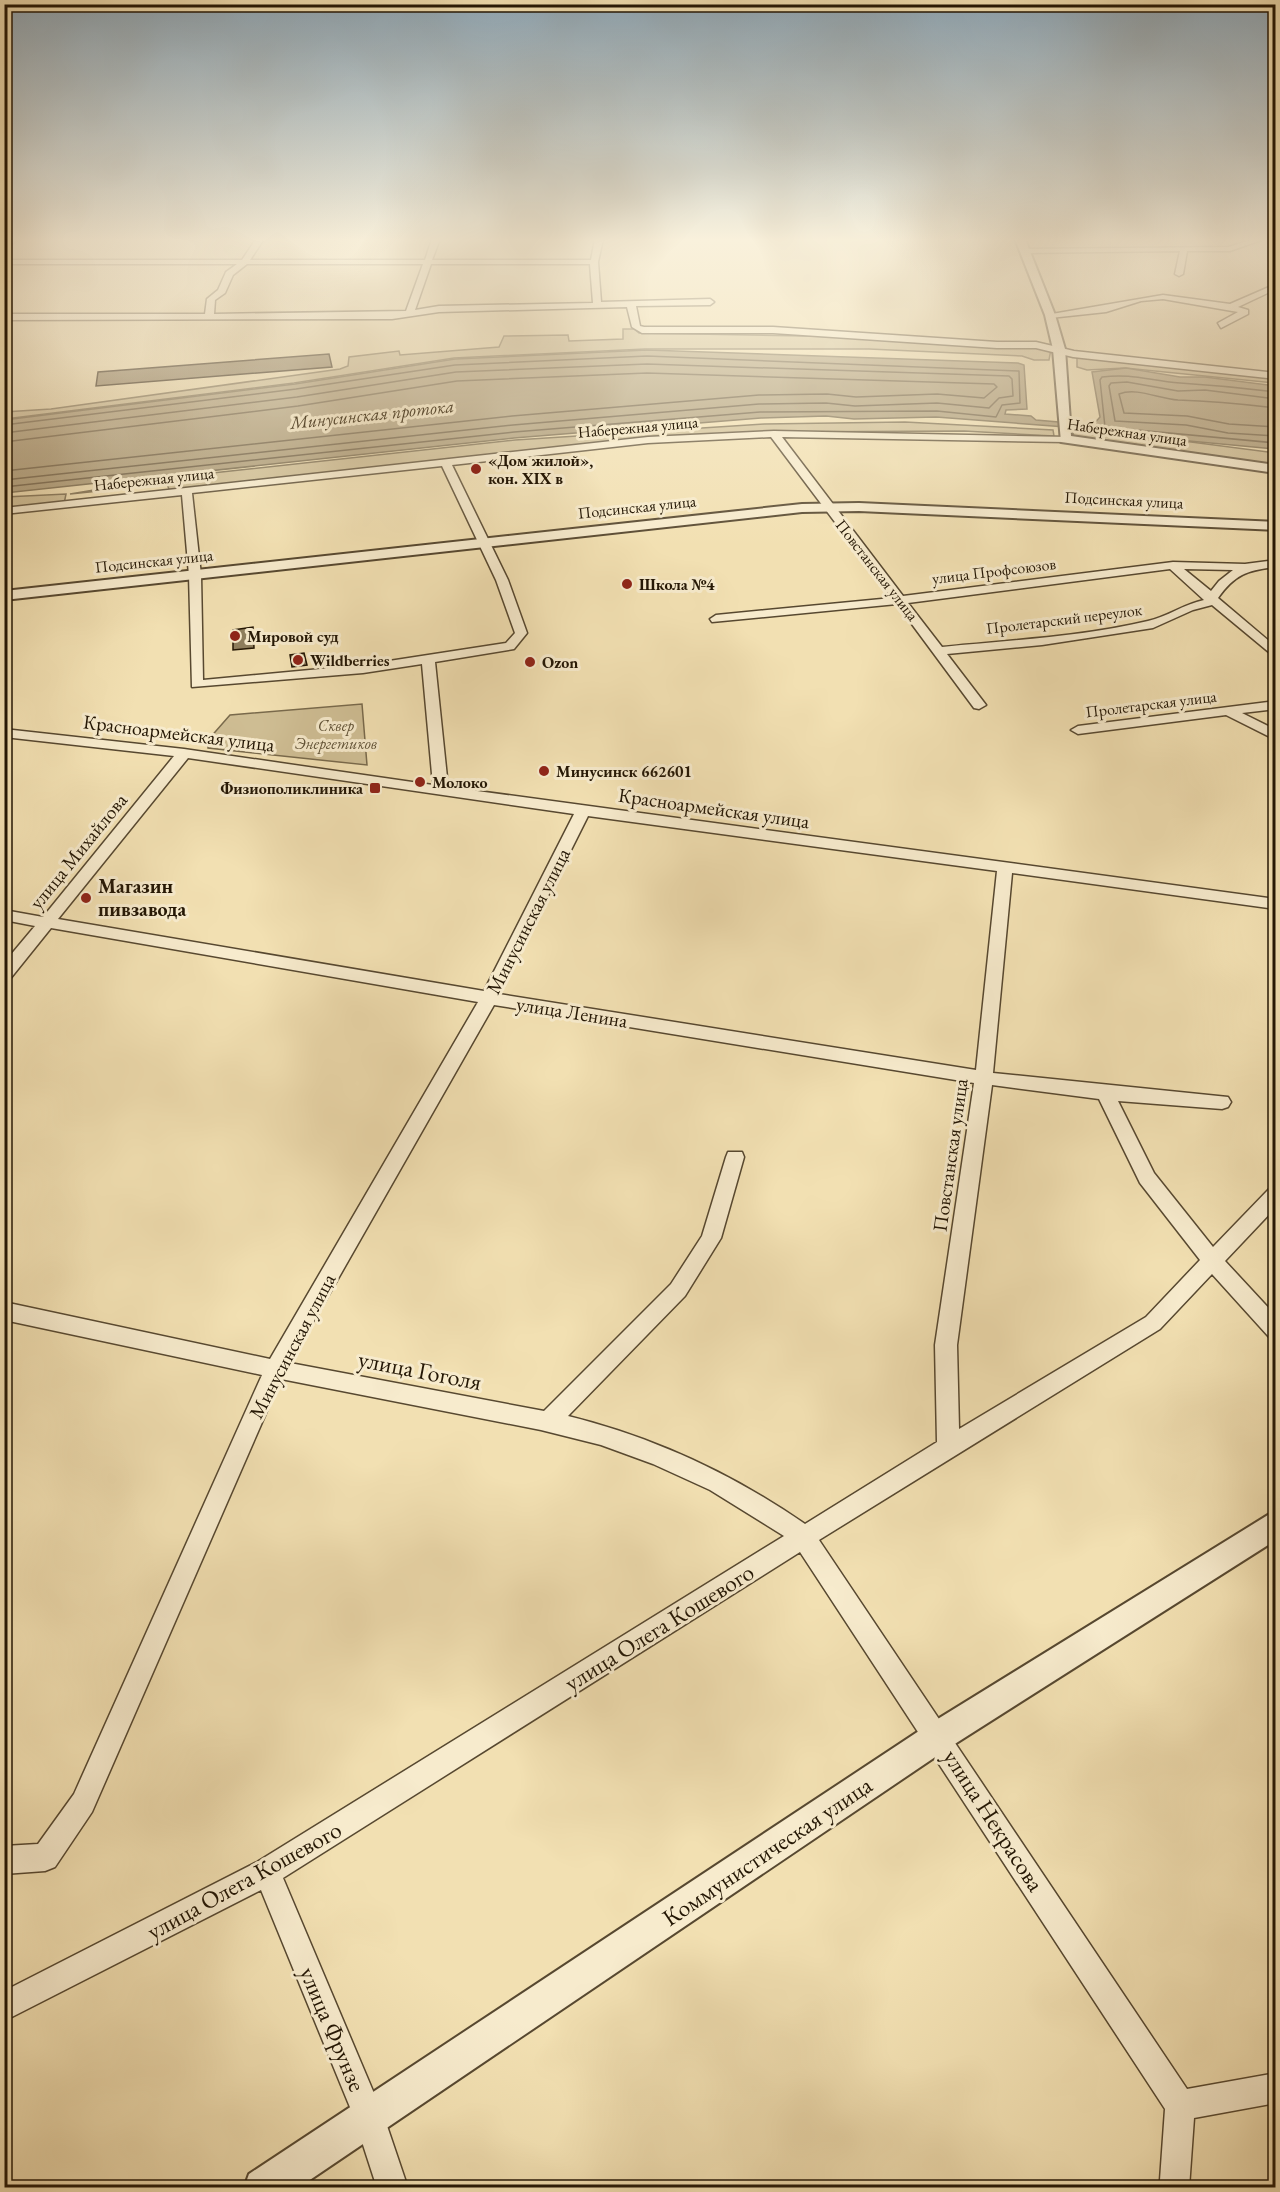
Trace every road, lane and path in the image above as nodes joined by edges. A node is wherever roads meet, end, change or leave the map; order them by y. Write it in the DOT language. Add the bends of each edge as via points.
graph roads {
  1 [pos="942,341"];
  2 [pos="1056,341"];
  3 [pos="1059,352"];
  4 [pos="1275,376"];
  5 [pos="774,434"];
  6 [pos="1065,436"];
  7 [pos="446,464"];
  8 [pos="1275,469"];
  9 [pos="187,492"];
  10 [pos="827,507"];
  11 [pos="4,511"];
  12 [pos="1275,526"];
  13 [pos="484,543"];
  14 [pos="1275,562"];
  15 [pos="1173,566"];
  16 [pos="1245,567"];
  17 [pos="195,575"];
  18 [pos="4,596"];
  19 [pos="1213,598"];
  20 [pos="901,600"];
  21 [pos="716,619"];
  22 [pos="939,651"];
  23 [pos="1275,654"];
  24 [pos="428,659"];
  25 [pos="980,705"];
  26 [pos="1275,705"];
  27 [pos="1228,711"];
  28 [pos="1078,730"];
  29 [pos="4,734"];
  30 [pos="1275,736"];
  31 [pos="184,753"];
  32 [pos="441,789"];
  33 [pos="583,811"];
  34 [pos="1005,868"];
  35 [pos="1275,904"];
  36 [pos="4,915"];
  37 [pos="49,922"];
  38 [pos="4,975"];
  39 [pos="489,999"];
  40 [pos="984,1078"];
  41 [pos="1105,1093"];
  42 [pos="1221,1102"];
  43 [pos="735,1157"];
  44 [pos="1275,1194"];
  45 [pos="1212,1260"];
  46 [pos="4,1311"];
  47 [pos="1275,1331"];
  48 [pos="274,1369"];
  49 [pos="550,1420"];
  50 [pos="948,1448"];
  51 [pos="1275,1523"];
  52 [pos="804,1537"];
  53 [pos="939,1736"];
  54 [pos="4,1860"];
  55 [pos="267,1872"];
  56 [pos="4,2007"];
  57 [pos="1275,2088"];
  58 [pos="1180,2104"];
  59 [pos="369,2116"];
  60 [pos="263,2187"];
  61 [pos="393,2187"];
  62 [pos="1172,2187"];
  1 -- 3 [label="street" via="1042,344"];
  2 -- 3 [label="street"];
  3 -- 4 [label="street"];
  3 -- 6 [label="street"];
  5 -- 6 [label="street, Набережная улица"];
  5 -- 7 [label="street, Набережная улица" via="648,440"];
  5 -- 10 [label="street, Повстанская улица"];
  6 -- 8 [label="street, Набережная улица"];
  7 -- 9 [label="street, Набережная улица"];
  7 -- 13 [label="street"];
  9 -- 11 [label="street, Набережная улица"];
  9 -- 17 [label="street"];
  10 -- 12 [label="street, Подсинская улица"];
  10 -- 13 [label="street, Подсинская улица"];
  10 -- 20 [label="street, Повстанская улица"];
  13 -- 17 [label="street, Подсинская улица"];
  13 -- 24 [label="street" via="521,633 510,646"];
  14 -- 16 [label="street, улица Профсоюзов"];
  15 -- 16 [label="street, улица Профсоюзов"];
  15 -- 19 [label="street"];
  15 -- 20 [label="street, улица Профсоюзов"];
  16 -- 19 [label="street, Пролетарский переулок" via="1223,583"];
  17 -- 18 [label="street, Подсинская улица"];
  17 -- 24 [label="street" via="197,684"];
  19 -- 22 [label="street, Пролетарский переулок" via="1153,624"];
  19 -- 23 [label="street"];
  20 -- 21 [label="street, улица Профсоюзов"];
  20 -- 22 [label="street, Повстанская улица"];
  22 -- 25 [label="street, Повстанская улица"];
  24 -- 32 [label="street"];
  26 -- 27 [label="street, Пролетарская улица"];
  27 -- 28 [label="street, Пролетарская улица"];
  27 -- 30 [label="street, Пролетарская улица"];
  29 -- 31 [label="street, Красноармейская улица"];
  31 -- 32 [label="street, Красноармейская улица"];
  31 -- 37 [label="street, улица Михайлова"];
  32 -- 33 [label="street, Красноармейская улица"];
  33 -- 34 [label="street, Красноармейская улица"];
  33 -- 39 [label="street, Минусинская улица"];
  34 -- 35 [label="street, Красноармейская улица"];
  34 -- 40 [label="street, Повстанская улица"];
  36 -- 37 [label="street, улица Ленина"];
  37 -- 38 [label="street, улица Михайлова"];
  37 -- 39 [label="street, улица Ленина"];
  39 -- 40 [label="street, улица Ленина"];
  39 -- 48 [label="street, Минусинская улица"];
  40 -- 41 [label="street, улица Ленина"];
  40 -- 50 [label="street, Повстанская улица" via="946,1345"];
  41 -- 42 [label="street, улица Ленина"];
  41 -- 45 [label="street" via="1147,1178"];
  43 -- 49 [label="street" via="711,1238 678,1290"];
  44 -- 45 [label="street, улица Олега Кошевого"];
  45 -- 47 [label="street"];
  45 -- 50 [label="street, улица Олега Кошевого" via="1153,1323"];
  46 -- 48 [label="street, улица Гоголя"];
  48 -- 49 [label="street, улица Гоголя"];
  48 -- 54 [label="street, Минусинская улица" via="82,1803 45,1857"];
  49 -- 52 [label="street, улица Гоголя" via="642,1449 742,1496"];
  50 -- 52 [label="street, улица Олега Кошевого"];
  51 -- 53 [label="street, Коммунистическая улица"];
  52 -- 53 [label="street, улица Некрасова"];
  52 -- 55 [label="street, улица Олега Кошевого"];
  53 -- 58 [label="street, улица Некрасова"];
  53 -- 59 [label="street, Коммунистическая улица"];
  55 -- 56 [label="street, улица Олега Кошевого"];
  55 -- 59 [label="street, улица Фрунзе"];
  57 -- 58 [label="street"];
  58 -- 62 [label="street"];
  59 -- 60 [label="street, Коммунистическая улица"];
  59 -- 61 [label="street, улица Фрунзе"];
}
